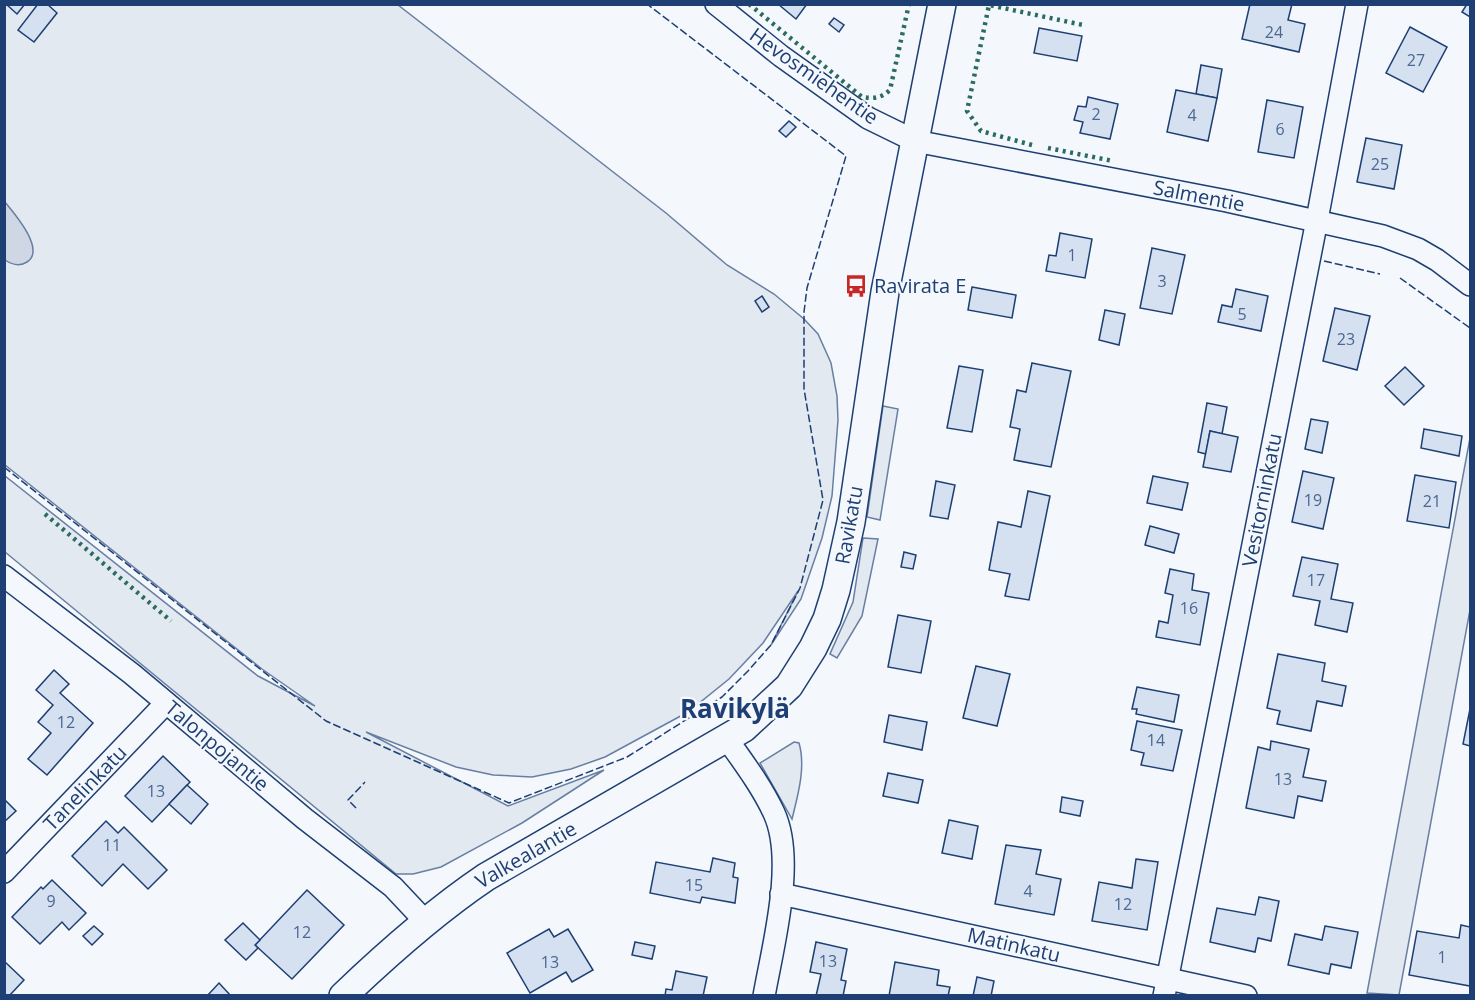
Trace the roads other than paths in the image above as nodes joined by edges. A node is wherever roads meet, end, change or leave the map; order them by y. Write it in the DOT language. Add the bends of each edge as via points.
graph roads {
  1 [pos="716,4"];
  2 [pos="942,4"];
  3 [pos="1357,4"];
  4 [pos="915,141"];
  5 [pos="1317,220"];
  6 [pos="1470,285"];
  7 [pos="4,576"];
  8 [pos="166,703"];
  9 [pos="727,739"];
  10 [pos="4,872"];
  11 [pos="781,894"];
  12 [pos="425,921"];
  13 [pos="1166,988"];
  14 [pos="343,996"];
  15 [pos="764,996"];
  16 [pos="1246,996"];
  1 -- 4 [label="street, Hevosmiehentie" via="868,118"];
  2 -- 4 [label="street, Ravikatu"];
  3 -- 5 [label="street, Vesitorninkatu"];
  4 -- 5 [label="street, Salmentie"];
  4 -- 9 [label="street, Ravikatu" via="885,292 850,522 827,619 789,686"];
  5 -- 6 [label="street, Salmentie" via="1418,249"];
  5 -- 13 [label="street, Vesitorninkatu"];
  7 -- 8 [label="street, Talonpojantie"];
  8 -- 10 [label="street, Tanelinkatu"];
  8 -- 12 [label="street, Talonpojantie" via="393,887"];
  9 -- 11 [label="street" via="775,814 783,861"];
  9 -- 12 [label="street, Valkealantie" via="486,877"];
  11 -- 13 [label="street, Matinkatu"];
  11 -- 15 [label="street"];
  12 -- 14 [label="street, Valkealantie"];
  13 -- 16 [label="street, Matinkatu"];
}
